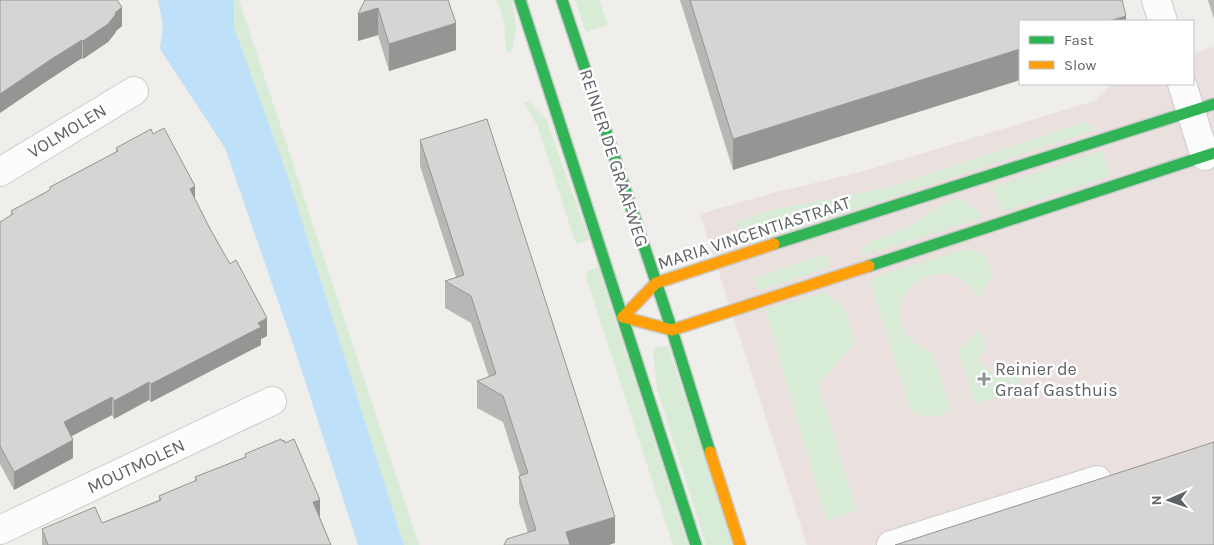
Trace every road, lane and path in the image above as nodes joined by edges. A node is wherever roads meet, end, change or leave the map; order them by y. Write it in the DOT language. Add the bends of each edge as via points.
graph roads {
  1 [pos="520,0"];
  2 [pos="562,0"];
  3 [pos="1156,0"];
  4 [pos="1163,20"];
  5 [pos="1183,85"];
  6 [pos="134,91"];
  7 [pos="1202,107"];
  8 [pos="1210,154"];
  9 [pos="0,172"];
  10 [pos="656,283"];
  11 [pos="622,317"];
  12 [pos="672,330"];
  13 [pos="272,401"];
  14 [pos="1123,472"];
  15 [pos="0,530"];
  16 [pos="696,545"];
  17 [pos="740,545"];
  18 [pos="891,545"];
  1 -- 11 [label="street"];
  2 -- 10 [label="street, REINIER DE GRAAFWEG"];
  3 -- 4 [label="street"];
  5 -- 7 [label="street"];
  6 -- 9 [label="street, VOLMOLEN"];
  7 -- 8 [label="street"];
  7 -- 10 [label="street, MARIA VINCENTIASTRAAT"];
  8 -- 12 [label="street"];
  10 -- 11 [label="street, MARIA VINCENTIASTRAAT"];
  10 -- 12 [label="street, REINIER DE GRAAFWEG"];
  11 -- 12 [label="street"];
  11 -- 16 [label="street"];
  12 -- 17 [label="street, REINIER DE GRAAFWEG"];
  13 -- 15 [label="street, MOUTMOLEN"];
  14 -- 18 [label="street"];
}
